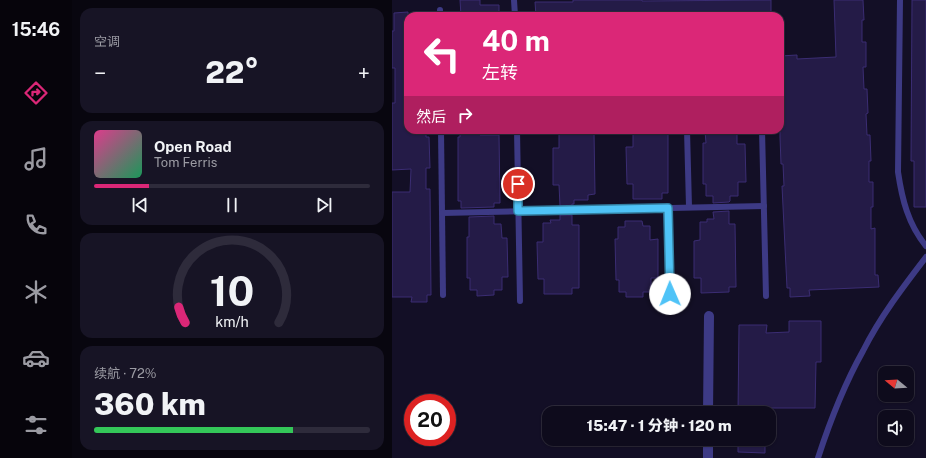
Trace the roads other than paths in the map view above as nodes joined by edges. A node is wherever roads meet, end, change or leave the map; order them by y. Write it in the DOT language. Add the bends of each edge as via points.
graph roads {
  1 [pos="514,0"];
  2 [pos="900,0"];
  3 [pos="515,12"];
  4 [pos="441,134"];
  5 [pos="517,134"];
  6 [pos="687,134"];
  7 [pos="762,134"];
  8 [pos="764,206"];
  9 [pos="689,207"];
  10 [pos="668,208"];
  11 [pos="518,211"];
  12 [pos="442,213"];
  13 [pos="926,246"];
  14 [pos="926,257"];
  15 [pos="670,294"];
  16 [pos="443,295"];
  17 [pos="766,296"];
  18 [pos="520,301"];
  19 [pos="709,316"];
  20 [pos="708,406"];
  21 [pos="708,446"];
  22 [pos="708,458"];
  23 [pos="818,458"];
  1 -- 3 [label="lane"];
  2 -- 13 [label="lane" via="898,172 908,216"];
  4 -- 12 [label="lane"];
  5 -- 11 [label="lane"];
  6 -- 9 [label="lane"];
  7 -- 8 [label="lane"];
  8 -- 9 [label="lane"];
  8 -- 17 [label="lane"];
  9 -- 10 [label="lane"];
  10 -- 11 [label="lane"];
  10 -- 15 [label="lane"];
  11 -- 12 [label="lane"];
  11 -- 18 [label="lane"];
  12 -- 16 [label="lane"];
  14 -- 23 [label="lane" via="888,309 863,350 840,397"];
  19 -- 20 [label="street"];
  21 -- 22 [label="street"];
}
